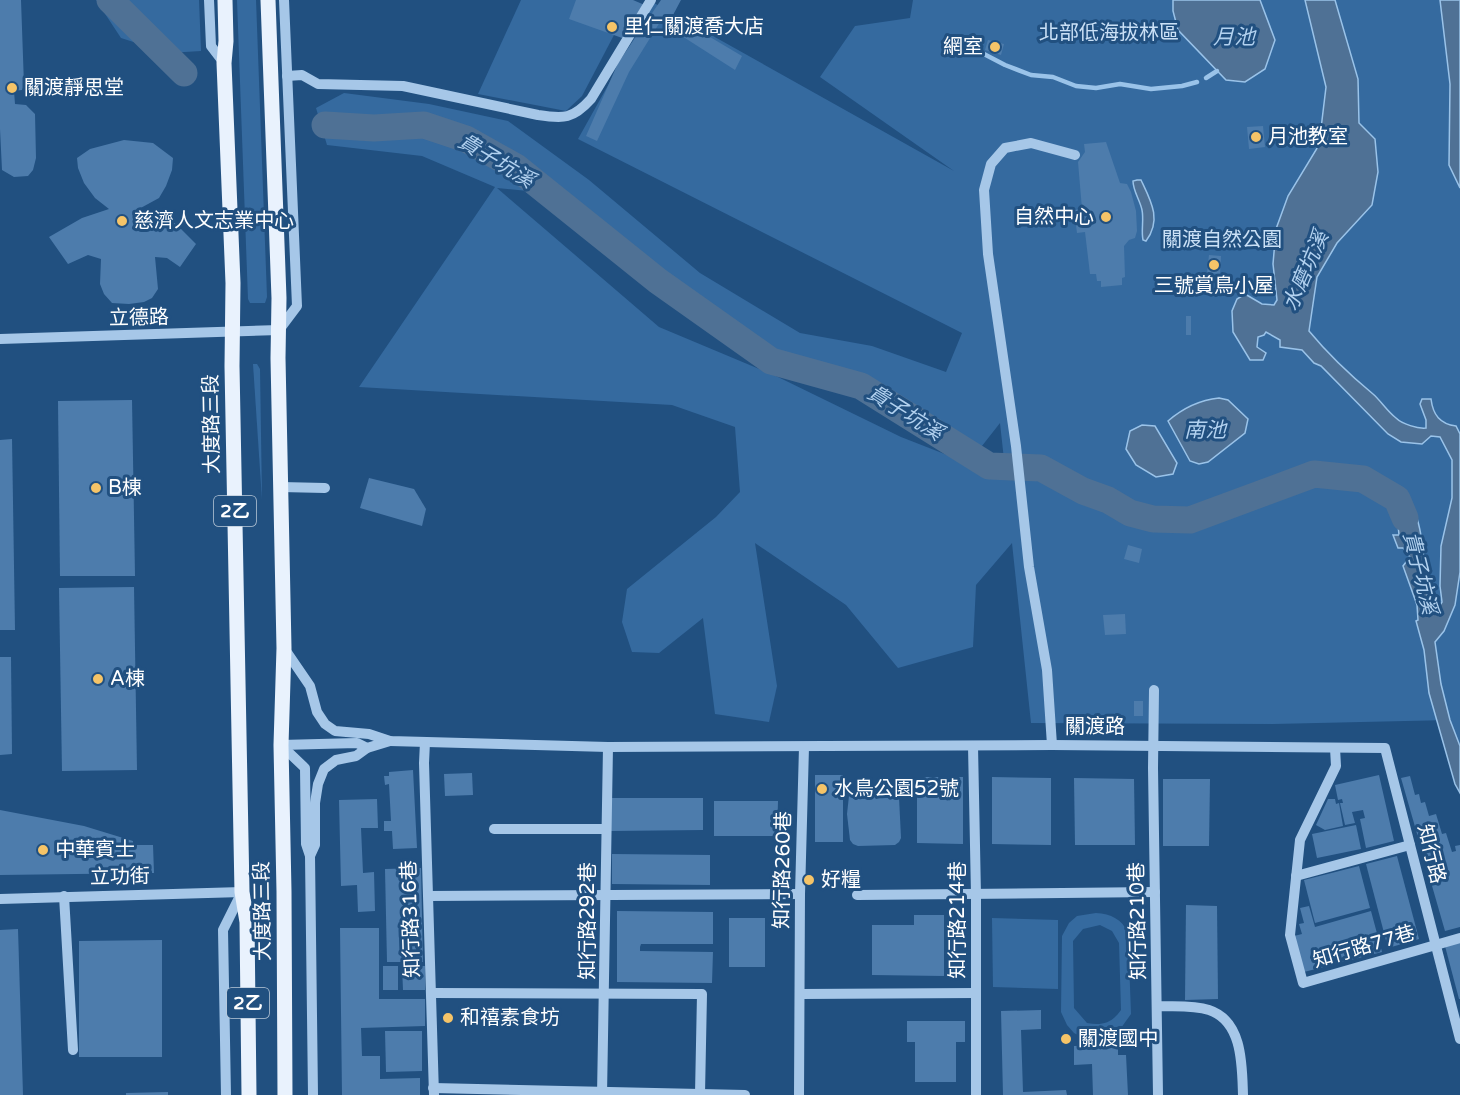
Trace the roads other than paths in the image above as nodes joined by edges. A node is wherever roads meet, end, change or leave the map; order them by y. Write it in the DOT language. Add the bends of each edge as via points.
graph roads {
  1 [pos="209,0"];
  2 [pos="225,0"];
  3 [pos="268,0"];
  4 [pos="284,0"];
  5 [pos="651,0"];
  6 [pos="224,63"];
  7 [pos="287,82"];
  8 [pos="1075,155"];
  9 [pos="279,330"];
  10 [pos="232,332"];
  11 [pos="0,339"];
  12 [pos="281,487"];
  13 [pos="325,488"];
  14 [pos="284,648"];
  15 [pos="1154,690"];
  16 [pos="390,741"];
  17 [pos="425,742"];
  18 [pos="281,745"];
  19 [pos="1052,745"];
  20 [pos="1154,745"];
  21 [pos="973,746"];
  22 [pos="608,747"];
  23 [pos="804,747"];
  24 [pos="368,748"];
  25 [pos="1335,748"];
  26 [pos="1385,748"];
  27 [pos="494,829"];
  28 [pos="606,829"];
  29 [pos="1410,845"];
  30 [pos="310,856"];
  31 [pos="1296,876"];
  32 [pos="242,892"];
  33 [pos="1155,892"];
  34 [pos="800,894"];
  35 [pos="857,895"];
  36 [pos="976,895"];
  37 [pos="64,896"];
  38 [pos="429,896"];
  39 [pos="605,896"];
  40 [pos="0,899"];
  41 [pos="1460,938"];
  42 [pos="1436,945"];
  43 [pos="432,993"];
  44 [pos="976,993"];
  45 [pos="801,994"];
  46 [pos="605,995"];
  47 [pos="1158,1006"];
  48 [pos="1460,1037"];
  49 [pos="73,1050"];
  50 [pos="285,1089"];
  51 [pos="249,1090"];
  52 [pos="434,1091"];
  53 [pos="602,1093"];
  54 [pos="700,1094"];
  55 [pos="226,1095"];
  56 [pos="313,1095"];
  57 [pos="745,1095"];
  58 [pos="799,1095"];
  59 [pos="976,1095"];
  60 [pos="1158,1095"];
  61 [pos="1243,1095"];
  1 -- 6 [label="street" via="211,46"];
  2 -- 6 [label="main road, 2乙"];
  3 -- 9 [label="main road, 大度路三段 / 2乙"];
  4 -- 7 [label="street"];
  5 -- 7 [label="street" via="591,99 569,117 558,118 403,86 318,84 302,75"];
  6 -- 10 [label="main road, 大度路三段 / 2乙"];
  7 -- 9 [label="street" via="297,306"];
  8 -- 19 [label="street" via="1031,143 1005,148 992,164 984,190 988,254 1029,567 1047,670"];
  9 -- 10 [label="street, 立德路"];
  9 -- 12 [label="main road, 大度路三段 / 2乙"];
  10 -- 11 [label="street, 立德路"];
  10 -- 32 [label="main road, 大度路三段 / 2乙"];
  12 -- 13 [label="street"];
  12 -- 14 [label="main road, 大度路三段 / 2乙"];
  14 -- 16 [label="street" via="310,686 317,712 325,724 335,731 369,734"];
  14 -- 18 [label="main road, 大度路三段 / 2乙"];
  15 -- 20 [label="street, 知行路210巷"];
  16 -- 17 [label="street, 關渡路"];
  16 -- 24 [label="street"];
  17 -- 22 [label="street, 關渡路"];
  17 -- 38 [label="street, 知行路316巷"];
  18 -- 24 [label="street" via="357,743"];
  18 -- 30 [label="street" via="305,768 306,844"];
  18 -- 50 [label="main road, 大度路三段 / 2乙"];
  19 -- 20 [label="street, 關渡路"];
  19 -- 21 [label="street, 關渡路"];
  20 -- 25 [label="street, 關渡路"];
  20 -- 33 [label="street, 知行路210巷"];
  21 -- 23 [label="street, 關渡路"];
  21 -- 36 [label="street, 知行路214巷"];
  22 -- 23 [label="street, 關渡路"];
  22 -- 28 [label="street, 知行路292巷"];
  23 -- 34 [label="street, 知行路260巷"];
  24 -- 30 [label="street" via="324,769 318,784 315,845"];
  25 -- 26 [label="street, 關渡路"];
  25 -- 31 [label="street" via="1336,766 1300,840"];
  26 -- 29 [label="street, 知行路"];
  27 -- 28 [label="street"];
  28 -- 39 [label="street, 知行路292巷"];
  29 -- 31 [label="street"];
  29 -- 42 [label="street, 知行路"];
  30 -- 56 [label="street"];
  31 -- 42 [label="street, 知行路77巷" via="1290,934 1303,983"];
  32 -- 37 [label="street, 立功街"];
  32 -- 51 [label="main road, 大度路三段 / 2乙" via="247,922"];
  32 -- 55 [label="street, 大度路三段" via="224,930"];
  33 -- 36 [label="street"];
  33 -- 47 [label="street, 知行路210巷"];
  34 -- 39 [label="street"];
  34 -- 45 [label="street, 知行路260巷"];
  35 -- 36 [label="street"];
  36 -- 44 [label="street, 知行路214巷"];
  37 -- 40 [label="street, 立功街"];
  37 -- 49 [label="street"];
  38 -- 39 [label="street"];
  38 -- 43 [label="street, 知行路316巷"];
  39 -- 46 [label="street, 知行路292巷"];
  41 -- 42 [label="street, 知行路77巷"];
  42 -- 48 [label="street, 知行路"];
  43 -- 46 [label="street"];
  43 -- 52 [label="street, 知行路316巷"];
  44 -- 45 [label="street"];
  44 -- 59 [label="street, 知行路214巷"];
  45 -- 58 [label="street, 知行路260巷"];
  46 -- 53 [label="street, 知行路292巷"];
  46 -- 54 [label="street" via="702,994"];
  47 -- 60 [label="street, 知行路210巷"];
  47 -- 61 [label="street" via="1207,1009 1219,1014 1239,1044"];
  52 -- 53 [label="street"];
  53 -- 54 [label="street"];
  54 -- 57 [label="street"];
}
